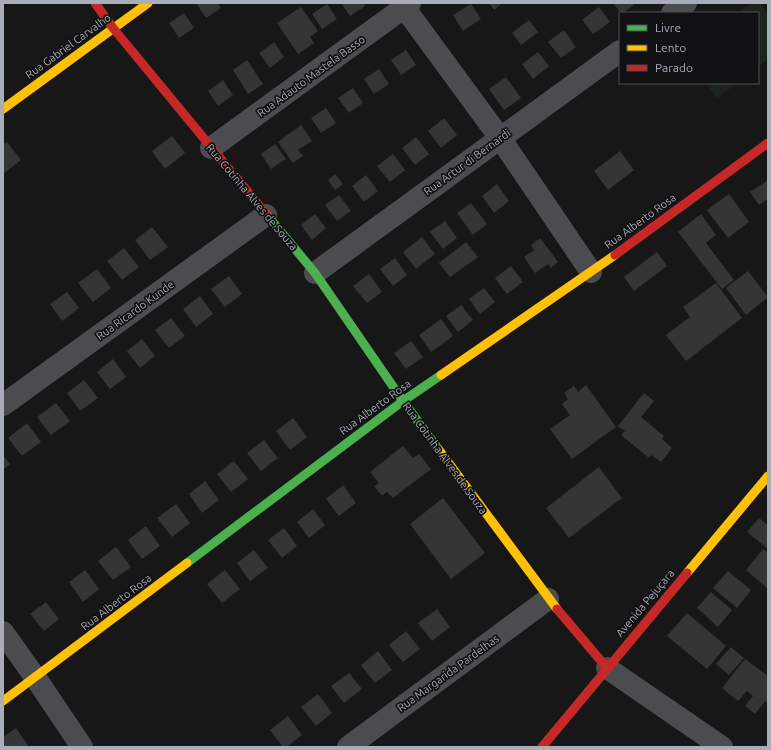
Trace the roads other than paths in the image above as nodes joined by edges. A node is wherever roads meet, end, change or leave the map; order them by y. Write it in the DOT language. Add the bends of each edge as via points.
graph roads {
  1 [pos="95,3"];
  2 [pos="148,3"];
  3 [pos="686,3"];
  4 [pos="405,4"];
  5 [pos="673,12"];
  6 [pos="113,28"];
  7 [pos="619,52"];
  8 [pos="3,109"];
  9 [pos="500,138"];
  10 [pos="768,143"];
  11 [pos="211,148"];
  12 [pos="266,215"];
  13 [pos="591,272"];
  14 [pos="315,273"];
  15 [pos="403,401"];
  16 [pos="3,405"];
  17 [pos="768,476"];
  18 [pos="548,599"];
  19 [pos="3,632"];
  20 [pos="607,668"];
  21 [pos="35,677"];
  22 [pos="3,700"];
  23 [pos="82,747"];
  24 [pos="348,747"];
  25 [pos="542,747"];
  26 [pos="722,747"];
  1 -- 6 [label="street, Rua Cotinha Alves de Souza"];
  2 -- 6 [label="street, Rua Gabriel Carvalho"];
  3 -- 5 [label="street"];
  4 -- 9 [label="street"];
  4 -- 11 [label="street, Rua Adauto Mastela Basso"];
  6 -- 8 [label="street, Rua Gabriel Carvalho"];
  6 -- 11 [label="street, Rua Cotinha Alves de Souza"];
  7 -- 9 [label="street, Rua Artur di Bernardi"];
  9 -- 13 [label="street"];
  9 -- 14 [label="street, Rua Artur di Bernardi"];
  10 -- 13 [label="street, Rua Alberto Rosa"];
  11 -- 12 [label="street, Rua Cotinha Alves de Souza"];
  12 -- 14 [label="street, Rua Cotinha Alves de Souza"];
  12 -- 16 [label="street, Rua Ricardo Kunde"];
  13 -- 15 [label="street, Rua Alberto Rosa"];
  14 -- 15 [label="street, Rua Cotinha Alves de Souza"];
  15 -- 18 [label="street, Rua Cotinha Alves de Souza"];
  15 -- 21 [label="street, Rua Alberto Rosa"];
  17 -- 20 [label="street, Avenida Pejuçara"];
  18 -- 20 [label="street, Rua Cotinha Alves de Souza"];
  18 -- 24 [label="street, Rua Margarida Pardelhas"];
  19 -- 21 [label="street"];
  20 -- 25 [label="street, Avenida Pejuçara"];
  20 -- 26 [label="street, Rua Cotinha Alves de Souza"];
  21 -- 22 [label="street, Rua Alberto Rosa"];
  21 -- 23 [label="street"];
}
